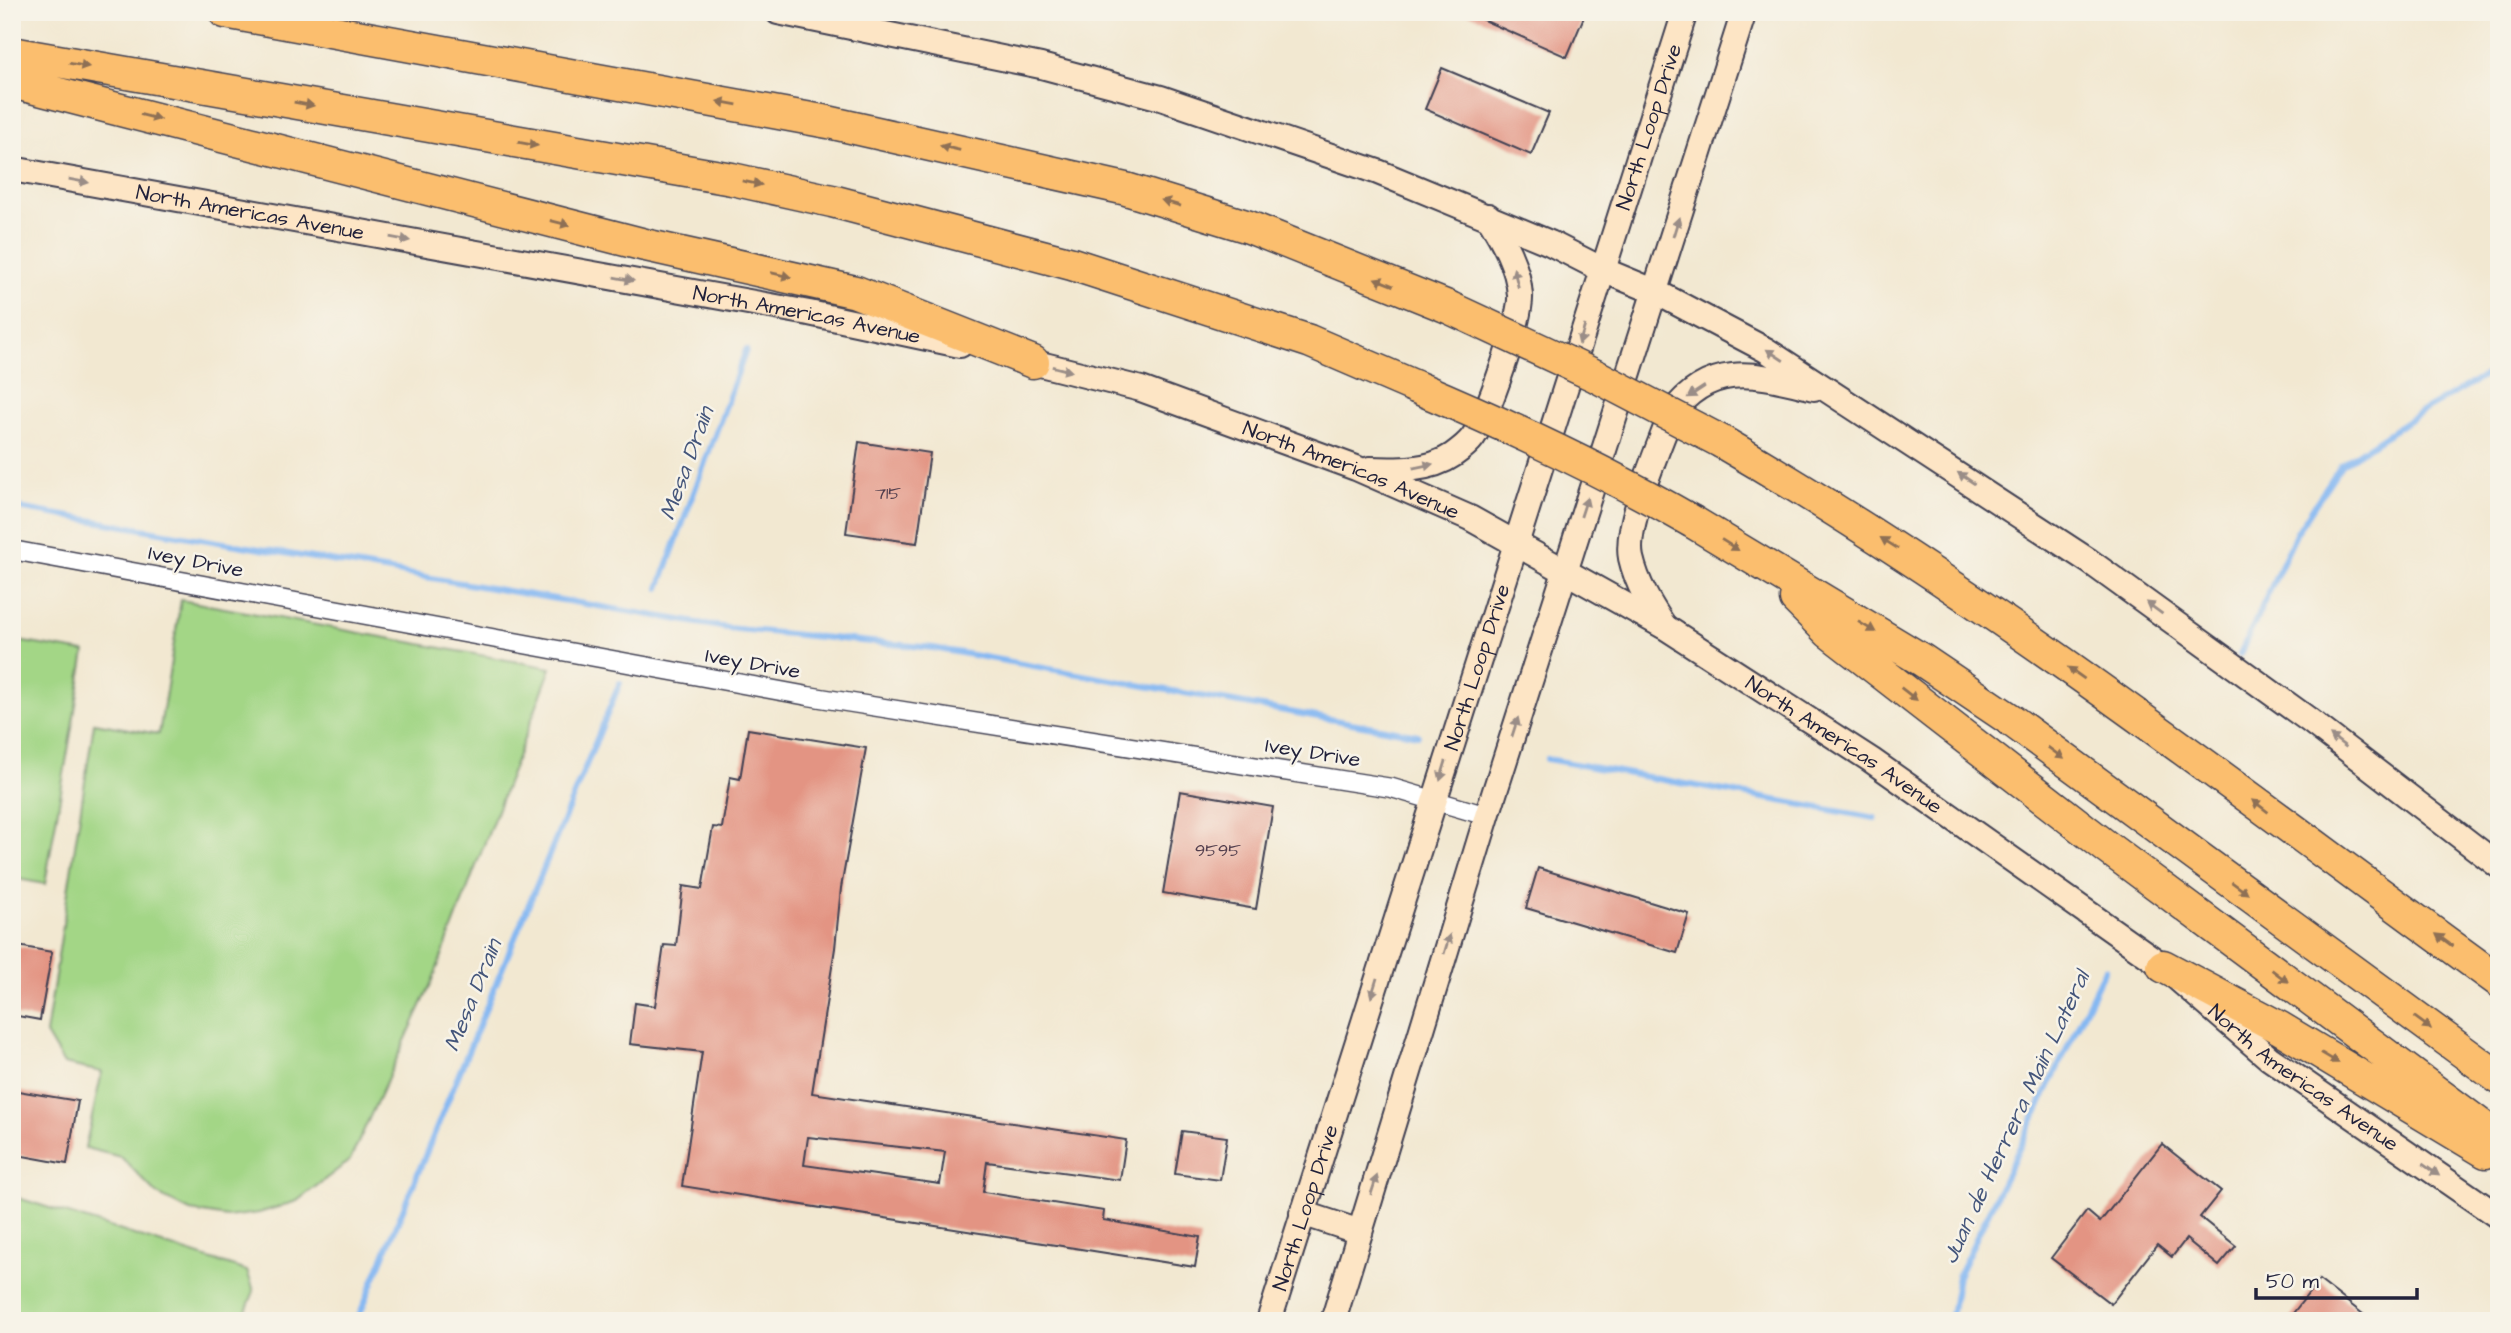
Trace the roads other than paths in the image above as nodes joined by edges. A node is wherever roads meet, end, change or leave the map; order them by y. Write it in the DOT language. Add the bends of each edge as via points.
graph roads {
  1 [pos="225,12"];
  2 [pos="778,12"];
  3 [pos="1685,12"];
  4 [pos="1744,12"];
  5 [pos="12,53"];
  6 [pos="12,82"];
  7 [pos="12,169"];
  8 [pos="1488,216"];
  9 [pos="1603,270"];
  10 [pos="1656,292"];
  11 [pos="1033,362"];
  12 [pos="1832,392"];
  13 [pos="1356,468"];
  14 [pos="1515,542"];
  15 [pos="12,550"];
  16 [pos="1766,568"];
  17 [pos="1565,572"];
  18 [pos="1665,627"];
  19 [pos="2392,782"];
  20 [pos="1434,800"];
  21 [pos="1487,816"];
  22 [pos="2499,850"];
  23 [pos="2499,866"];
  24 [pos="2163,966"];
  25 [pos="2499,981"];
  26 [pos="2499,1078"];
  27 [pos="2499,1139"];
  28 [pos="2499,1159"];
  29 [pos="1302,1213"];
  30 [pos="2499,1217"];
  31 [pos="1360,1232"];
  32 [pos="1269,1321"];
  33 [pos="1333,1321"];
  25 -- 1 [label="highway, one-way, bridge" via="1932,570 1722,442 1596,376 1448,307 1249,227 1126,189 828,122"];
  2 -- 8 [label="main road" via="1041,66 1161,98 1295,142"];
  3 -- 9 [label="main road, North Loop Drive"];
  10 -- 4 [label="main road, one-way"];
  5 -- 16 [label="highway, one-way, bridge" via="732,179 1024,250 1308,341 1525,433 1626,483"];
  6 -- 11 [label="highway, one-way" via="631,241 856,292"];
  7 -- 11 [label="main road, North Americas Avenue, one-way" via="809,313"];
  8 -- 9 [label="main road"];
  13 -- 8 [label="main road, one-way" via="1408,469 1437,464 1475,436 1517,321 1520,297 1503,240"];
  9 -- 10 [label="main road"];
  9 -- 14 [label="main road, North Loop Drive, one-way"];
  12 -- 10 [label="main road, one-way" via="1766,350"];
  17 -- 10 [label="main road, one-way"];
  11 -- 13 [label="main road, North Americas Avenue, one-way" via="1141,389"];
  12 -- 18 [label="main road, one-way" via="1767,376 1734,374 1700,388 1671,414 1638,510 1631,545 1642,590"];
  19 -- 12 [label="main road, one-way" via="2088,561"];
  13 -- 14 [label="main road, North Americas Avenue"];
  14 -- 17 [label="main road, North Americas Avenue"];
  14 -- 20 [label="main road, North Loop Drive, one-way"];
  15 -- 20 [label="street, Ivey Drive" via="666,671 1392,788"];
  16 -- 26 [label="highway, one-way" via="1922,660 2011,720"];
  16 -- 27 [label="highway, one-way" via="1829,632 2108,848"];
  17 -- 18 [label="main road, North Americas Avenue"];
  21 -- 17 [label="main road, one-way"];
  18 -- 24 [label="main road, North Americas Avenue" via="1871,760"];
  19 -- 22 [label="main road"];
  19 -- 23 [label="main road"];
  20 -- 21 [label="street, Ivey Drive"];
  20 -- 29 [label="main road, North Loop Drive, one-way"];
  31 -- 21 [label="main road, one-way"];
  24 -- 28 [label="highway, one-way" via="2280,1028"];
  24 -- 30 [label="main road, North Americas Avenue, one-way" via="2269,1058"];
  29 -- 31 [label="main road"];
  29 -- 32 [label="main road, North Loop Drive"];
  31 -- 33 [label="main road"];
}
